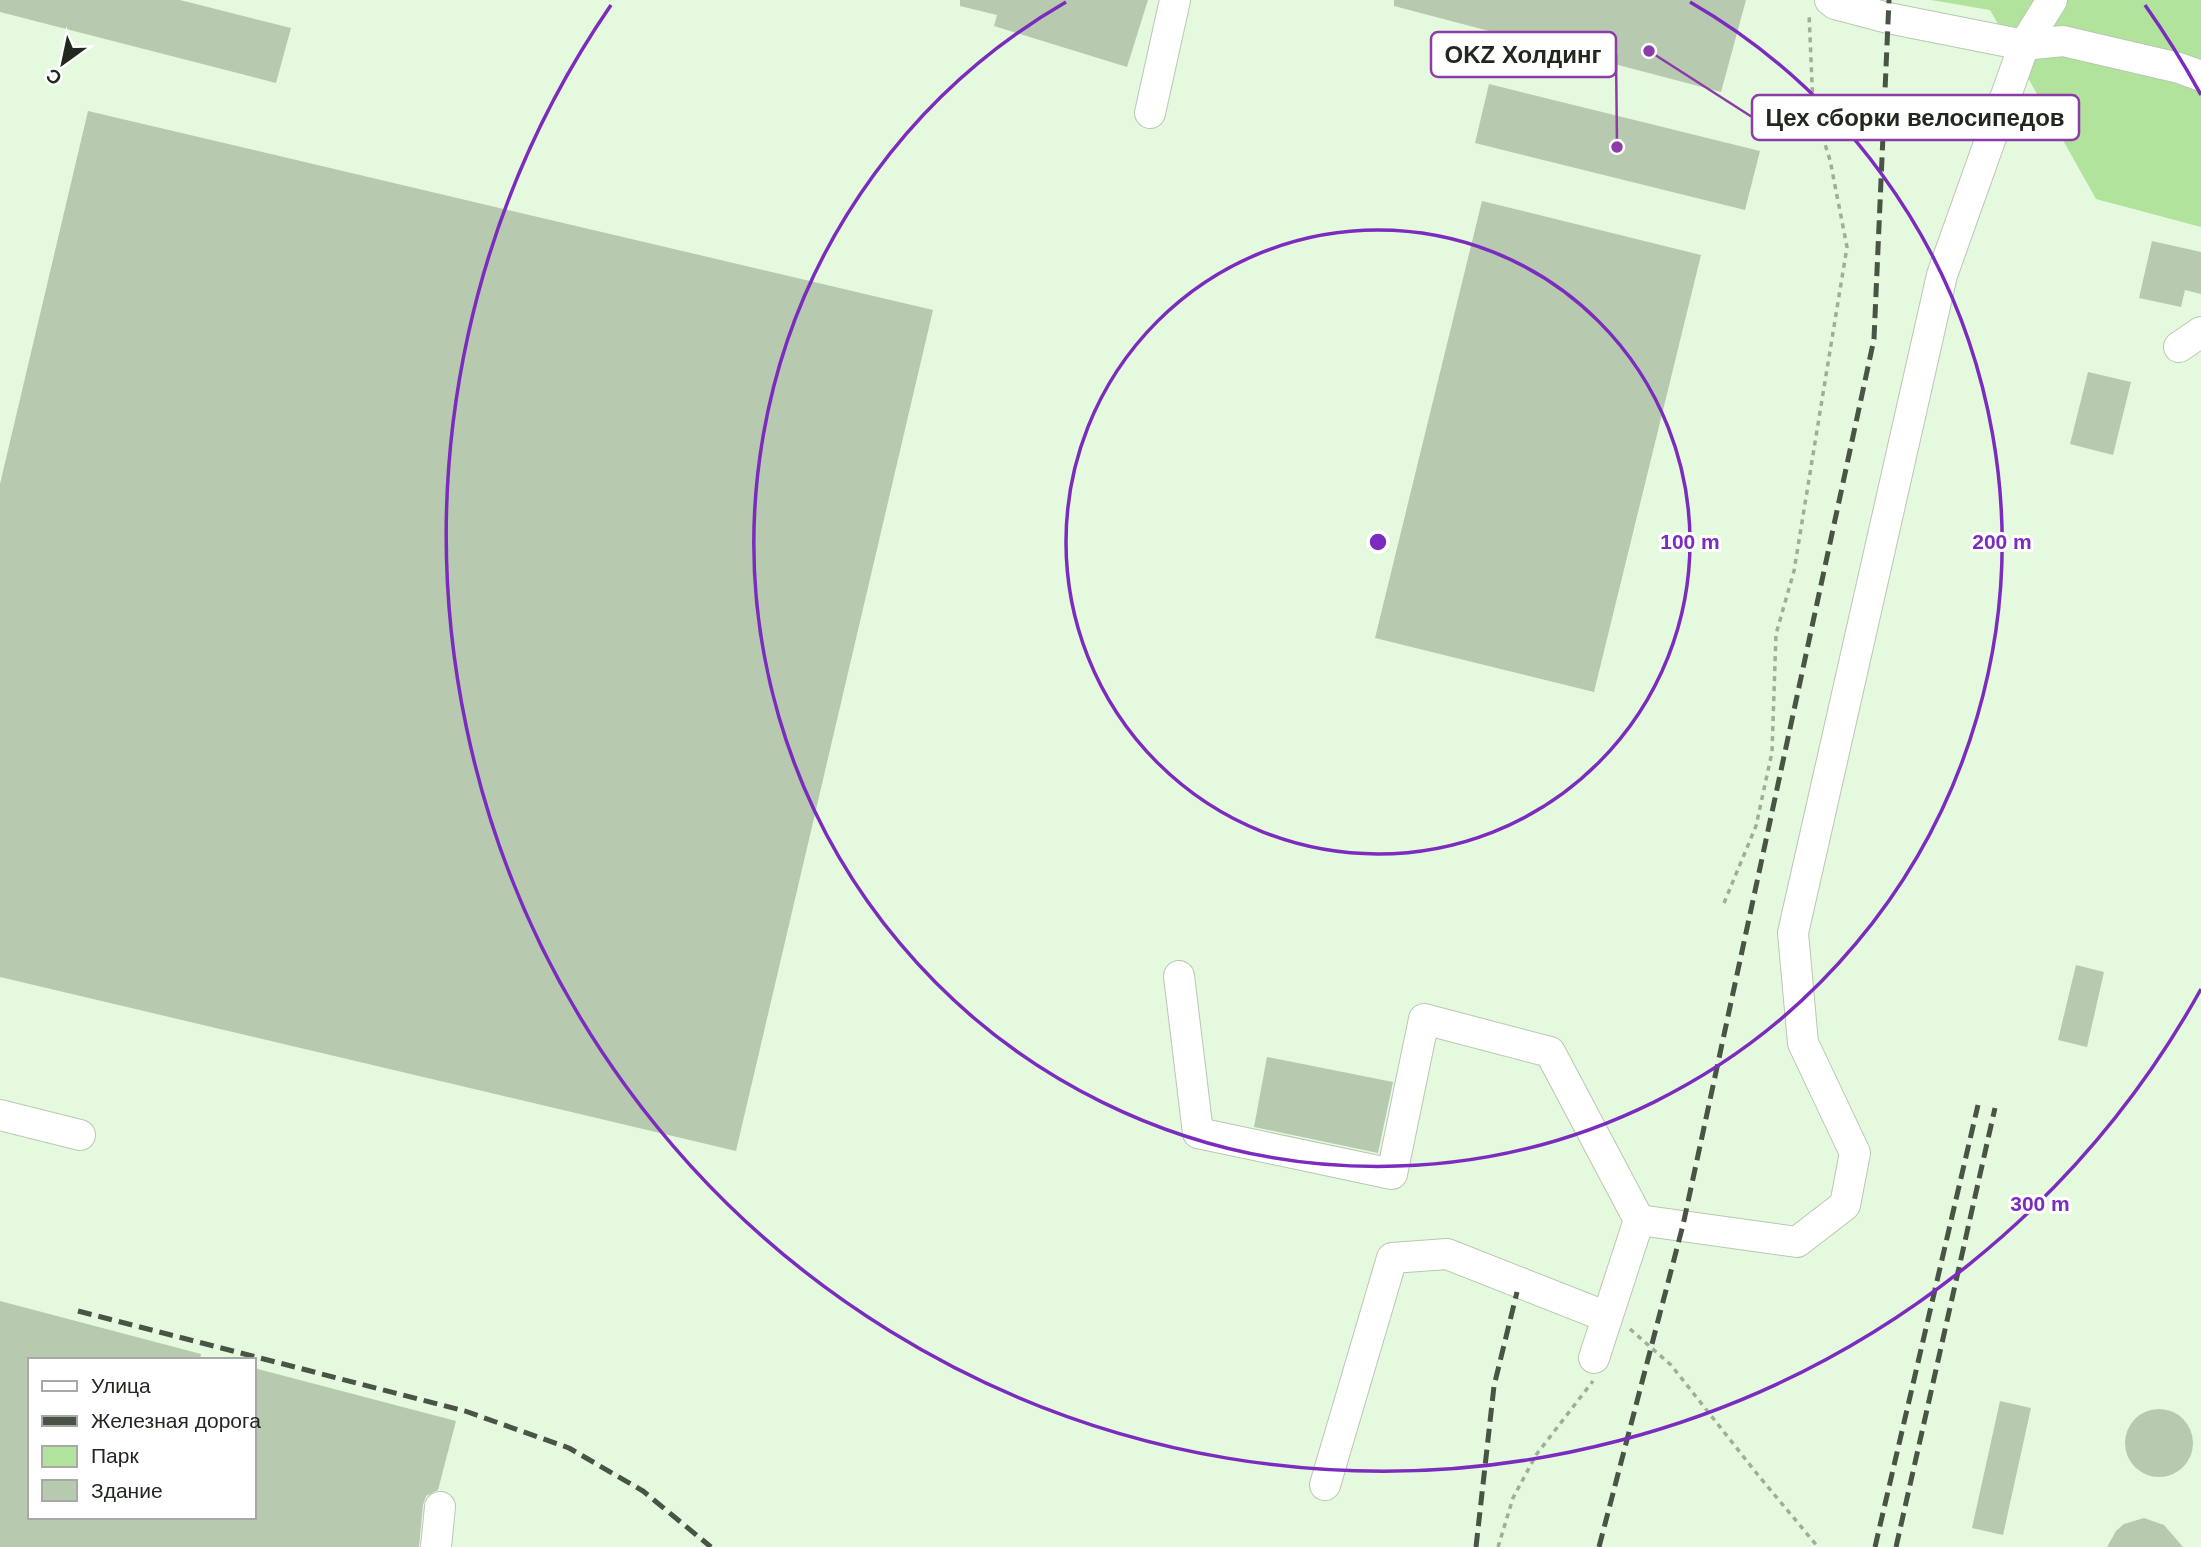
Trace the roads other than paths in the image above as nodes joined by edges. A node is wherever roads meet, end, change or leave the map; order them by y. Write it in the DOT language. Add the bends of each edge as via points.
graph roads {
  1 [pos="1175,0"];
  2 [pos="2052,0"];
  3 [pos="1820,7"];
  4 [pos="2024,45"];
  5 [pos="2201,76"];
  6 [pos="1150,113"];
  7 [pos="1179,976"];
  8 [pos="0,1115"];
  9 [pos="80,1135"];
  10 [pos="1639,1220"];
  11 [pos="1607,1317"];
  12 [pos="1594,1358"];
  13 [pos="1325,1485"];
  14 [pos="440,1507"];
  15 [pos="436,1547"];
  1 -- 6 [label="street"];
  2 -- 4 [label="street"];
  3 -- 4 [label="street" via="1835,4"];
  4 -- 5 [label="street" via="2063,41"];
  4 -- 10 [label="street" via="1942,275 1793,933 1803,1044 1855,1153 1845,1205 1797,1242"];
  7 -- 10 [label="street" via="1198,1133 1392,1174 1424,1019 1550,1052"];
  8 -- 9 [label="street"];
  10 -- 11 [label="street"];
  11 -- 12 [label="street"];
  11 -- 13 [label="street" via="1447,1254 1392,1258"];
  14 -- 15 [label="street"];
}
